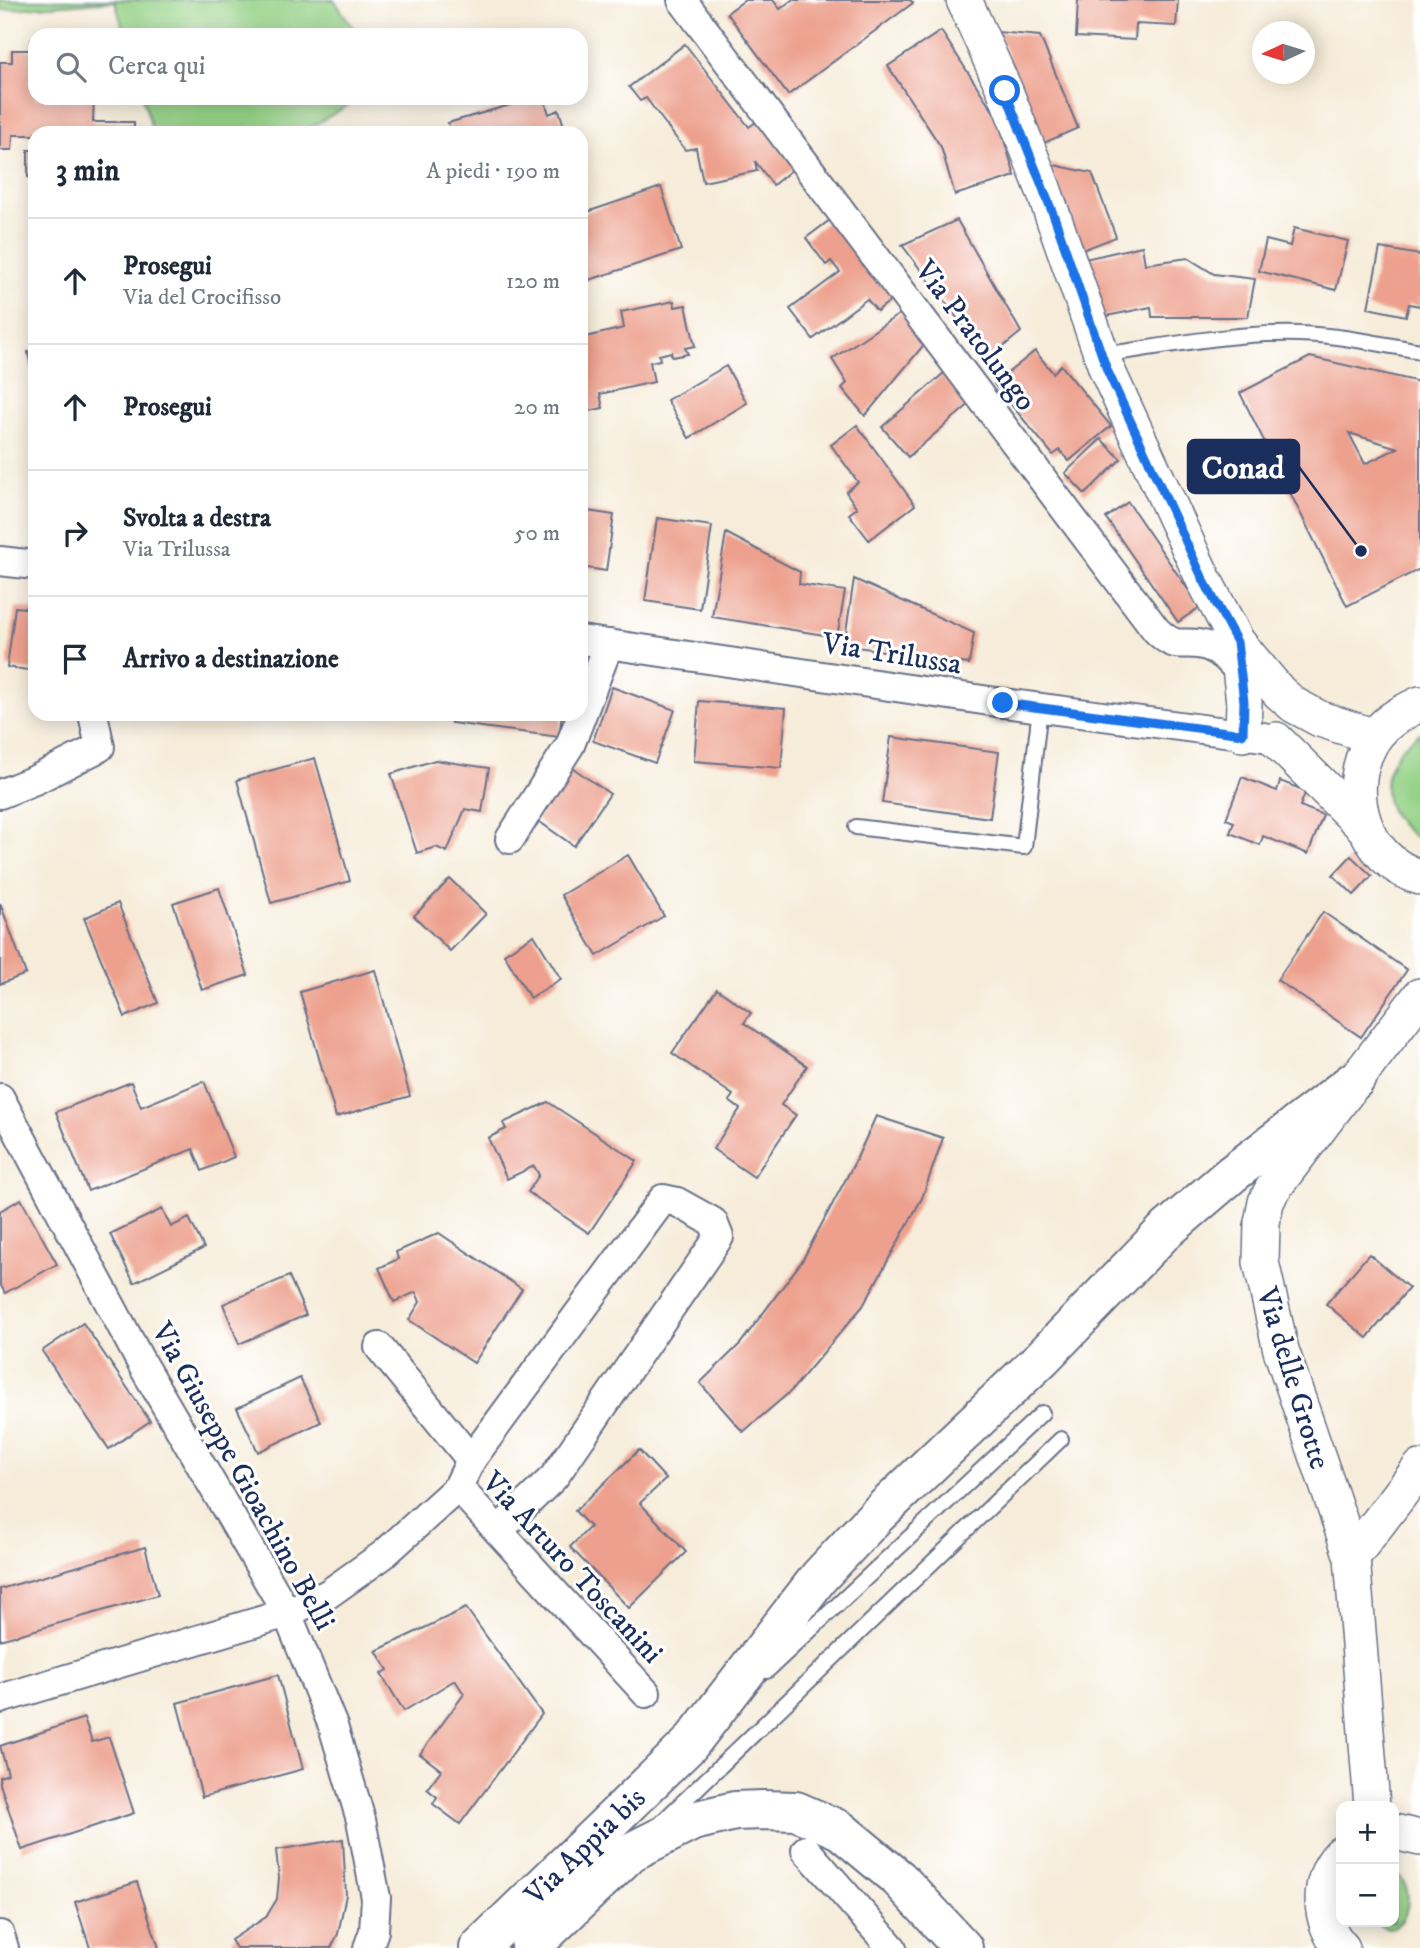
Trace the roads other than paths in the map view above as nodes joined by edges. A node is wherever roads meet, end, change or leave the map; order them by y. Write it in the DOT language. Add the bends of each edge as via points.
graph roads {
  1 [pos="682,0"];
  2 [pos="964,0"];
  3 [pos="1420,351"];
  4 [pos="1101,355"];
  5 [pos="0,561"];
  6 [pos="28,564"];
  7 [pos="588,641"];
  8 [pos="609,644"];
  9 [pos="1239,658"];
  10 [pos="588,698"];
  11 [pos="1420,704"];
  12 [pos="1040,708"];
  13 [pos="94,721"];
  14 [pos="579,721"];
  15 [pos="1376,726"];
  16 [pos="1260,737"];
  17 [pos="0,794"];
  18 [pos="856,827"];
  19 [pos="1364,827"];
  20 [pos="510,839"];
  21 [pos="1417,879"];
  22 [pos="1420,996"];
  23 [pos="1355,1080"];
  24 [pos="0,1098"];
  25 [pos="379,1347"];
  26 [pos="1042,1413"];
  27 [pos="1061,1439"];
  28 [pos="471,1460"];
  29 [pos="1420,1468"];
  30 [pos="458,1487"];
  31 [pos="498,1531"];
  32 [pos="1352,1557"];
  33 [pos="287,1613"];
  34 [pos="646,1693"];
  35 [pos="0,1699"];
  36 [pos="690,1744"];
  37 [pos="1372,1801"];
  38 [pos="1399,1833"];
  39 [pos="1420,1838"];
  40 [pos="806,1850"];
  41 [pos="631,1852"];
  42 [pos="1336,1862"];
  43 [pos="0,1935"];
  44 [pos="4,1948"];
  45 [pos="368,1948"];
  46 [pos="479,1948"];
  47 [pos="530,1948"];
  48 [pos="892,1948"];
  49 [pos="963,1948"];
  50 [pos="1342,1948"];
  1 -- 9 [label="street, Via Pratolungo" via="1156,630 1172,644 1205,645 1234,664"];
  2 -- 4 [label="street" via="1043,188"];
  3 -- 4 [label="lane" via="1345,338 1281,334"];
  4 -- 9 [label="street"];
  5 -- 6 [label="street"];
  7 -- 8 [label="street, Via Trilussa"];
  8 -- 10 [label="street"];
  8 -- 12 [label="street, Via Trilussa"];
  9 -- 15 [label="street" via="1294,705 1320,719"];
  9 -- 16 [label="street" via="1244,702"];
  11 -- 15 [label="street"];
  12 -- 16 [label="street, Via Trilussa"];
  12 -- 18 [label="lane" via="1024,847"];
  13 -- 17 [label="street" via="100,747"];
  14 -- 20 [label="street" via="570,744"];
  15 -- 16 [label="street" via="1341,738"];
  15 -- 19 [label="street" via="1359,769 1357,799"];
  16 -- 19 [label="street" via="1293,754"];
  19 -- 21 [label="street" via="1392,863"];
  22 -- 23 [label="street, Via delle Grotte"];
  23 -- 32 [label="street, Via delle Grotte" via="1272,1190 1261,1243 1267,1297 1281,1350"];
  23 -- 36 [label="highway, Via Appia bis" via="1183,1215 875,1517 819,1577"];
  24 -- 33 [label="street, Via Giuseppe Gioachino Belli" via="144,1366"];
  25 -- 28 [label="street"];
  26 -- 36 [label="lane"];
  27 -- 41 [label="lane"];
  28 -- 30 [label="street"];
  28 -- 31 [label="street" via="663,1199 713,1222 719,1237 554,1477"];
  29 -- 32 [label="street"];
  30 -- 31 [label="street, Via Arturo Toscanini"];
  30 -- 33 [label="street, Via Arturo Toscanini" via="383,1555 328,1594"];
  31 -- 34 [label="street, Via Arturo Toscanini"];
  32 -- 37 [label="street, Via delle Grotte"];
  33 -- 35 [label="street, Via Arturo Toscanini"];
  33 -- 45 [label="street, Via Giuseppe Gioachino Belli" via="334,1726 361,1820 376,1898"];
  36 -- 46 [label="highway, Via Appia bis"];
  38 -- 39 [label="street"];
  40 -- 48 [label="street"];
  41 -- 47 [label="highway, Via Appia bis"];
  41 -- 49 [label="highway, Via Appia bis" via="693,1821 719,1814 763,1810 807,1814 840,1830 880,1861"];
  42 -- 50 [label="street" via="1326,1879 1323,1902 1326,1924"];
  43 -- 44 [label="street"];
}
